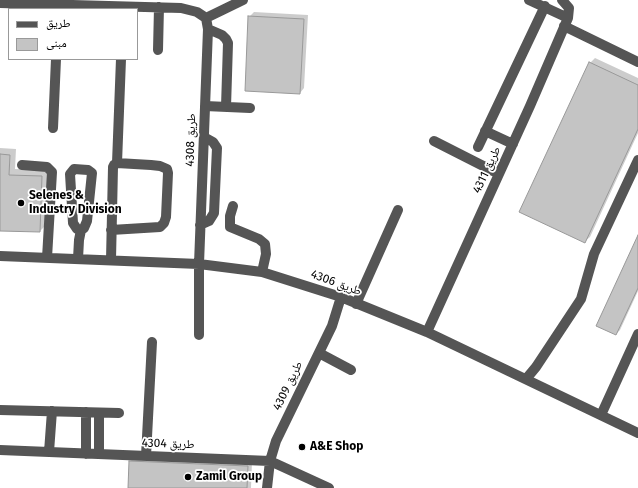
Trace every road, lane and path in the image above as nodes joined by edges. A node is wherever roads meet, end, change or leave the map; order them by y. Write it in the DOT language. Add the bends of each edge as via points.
graph roads {
  1 [pos="243,0"];
  2 [pos="530,0"];
  3 [pos="562,0"];
  4 [pos="3,2"];
  5 [pos="181,4"];
  6 [pos="116,5"];
  7 [pos="545,6"];
  8 [pos="58,7"];
  9 [pos="82,7"];
  10 [pos="159,7"];
  11 [pos="206,18"];
  12 [pos="566,22"];
  13 [pos="208,29"];
  14 [pos="158,50"];
  15 [pos="56,60"];
  16 [pos="121,60"];
  17 [pos="638,62"];
  18 [pos="205,106"];
  19 [pos="226,107"];
  20 [pos="250,108"];
  21 [pos="53,128"];
  22 [pos="485,131"];
  23 [pos="434,141"];
  24 [pos="513,144"];
  25 [pos="478,147"];
  26 [pos="638,160"];
  27 [pos="117,163"];
  28 [pos="22,165"];
  29 [pos="499,174"];
  30 [pos="232,206"];
  31 [pos="398,210"];
  32 [pos="81,230"];
  33 [pos="111,230"];
  34 [pos="0,256"];
  35 [pos="47,258"];
  36 [pos="78,259"];
  37 [pos="111,260"];
  38 [pos="199,264"];
  39 [pos="262,272"];
  40 [pos="342,297"];
  41 [pos="356,304"];
  42 [pos="427,332"];
  43 [pos="638,334"];
  44 [pos="199,335"];
  45 [pos="152,342"];
  46 [pos="319,353"];
  47 [pos="351,370"];
  48 [pos="526,379"];
  49 [pos="0,410"];
  50 [pos="52,411"];
  51 [pos="86,412"];
  52 [pos="99,413"];
  53 [pos="119,413"];
  54 [pos="601,415"];
  55 [pos="638,433"];
  56 [pos="0,450"];
  57 [pos="49,452"];
  58 [pos="86,454"];
  59 [pos="98,454"];
  60 [pos="146,456"];
  61 [pos="270,461"];
  62 [pos="267,488"];
  63 [pos="329,488"];
  1 -- 11 [label="street"];
  2 -- 7 [label="street"];
  3 -- 12 [label="street" via="569,8"];
  4 -- 8 [label="street"];
  5 -- 10 [label="street"];
  5 -- 11 [label="street"];
  6 -- 9 [label="street"];
  6 -- 10 [label="street"];
  7 -- 12 [label="street"];
  7 -- 22 [label="street"];
  8 -- 9 [label="street"];
  10 -- 14 [label="street"];
  11 -- 13 [label="street, طريق 4308"];
  12 -- 17 [label="street"];
  12 -- 24 [label="street, طريق 4311"];
  13 -- 18 [label="street, طريق 4308"];
  13 -- 19 [label="street" via="222,35 228,43"];
  15 -- 21 [label="street"];
  16 -- 27 [label="street"];
  18 -- 19 [label="street"];
  18 -- 38 [label="street, طريق 4308"];
  19 -- 20 [label="street"];
  22 -- 24 [label="street"];
  22 -- 25 [label="street"];
  23 -- 29 [label="street"];
  24 -- 29 [label="street, طريق 4311"];
  26 -- 48 [label="street" via="594,254 581,299"];
  27 -- 33 [label="street" via="113,167"];
  27 -- 33 [label="street" via="160,166 167,169 166,217 160,227"];
  28 -- 35 [label="street" via="47,167 52,172"];
  29 -- 42 [label="street, طريق 4311"];
  30 -- 39 [label="street" via="230,227 259,239 264,244 266,254"];
  31 -- 41 [label="street"];
  32 -- 32 [label="street" via="87,221 92,174 88,170 74,169 70,174 73,223"];
  32 -- 36 [label="street"];
  33 -- 37 [label="street"];
  34 -- 35 [label="street, طريق 4306"];
  35 -- 36 [label="street, طريق 4306"];
  36 -- 37 [label="street, طريق 4306"];
  37 -- 38 [label="street, طريق 4306"];
  38 -- 39 [label="street, طريق 4306"];
  38 -- 44 [label="street, طريق 4308"];
  39 -- 40 [label="street, طريق 4306"];
  40 -- 41 [label="street, طريق 4306"];
  40 -- 46 [label="street, طريق 4309"];
  41 -- 42 [label="street, طريق 4306"];
  42 -- 48 [label="street, طريق 4306"];
  43 -- 54 [label="street"];
  45 -- 60 [label="street"];
  46 -- 47 [label="street"];
  46 -- 61 [label="street, طريق 4309" via="276,441"];
  48 -- 54 [label="street, طريق 4306"];
  49 -- 50 [label="street"];
  50 -- 51 [label="street"];
  50 -- 57 [label="street"];
  51 -- 52 [label="street"];
  51 -- 58 [label="street"];
  52 -- 53 [label="street"];
  52 -- 59 [label="street"];
  54 -- 55 [label="street, طريق 4306"];
  56 -- 57 [label="street, طريق 4304"];
  57 -- 58 [label="street, طريق 4304"];
  58 -- 59 [label="street, طريق 4304"];
  59 -- 60 [label="street, طريق 4304"];
  60 -- 61 [label="street, طريق 4304"];
  61 -- 62 [label="street, طريق 4309"];
  61 -- 63 [label="street, طريق 4304"];
}
